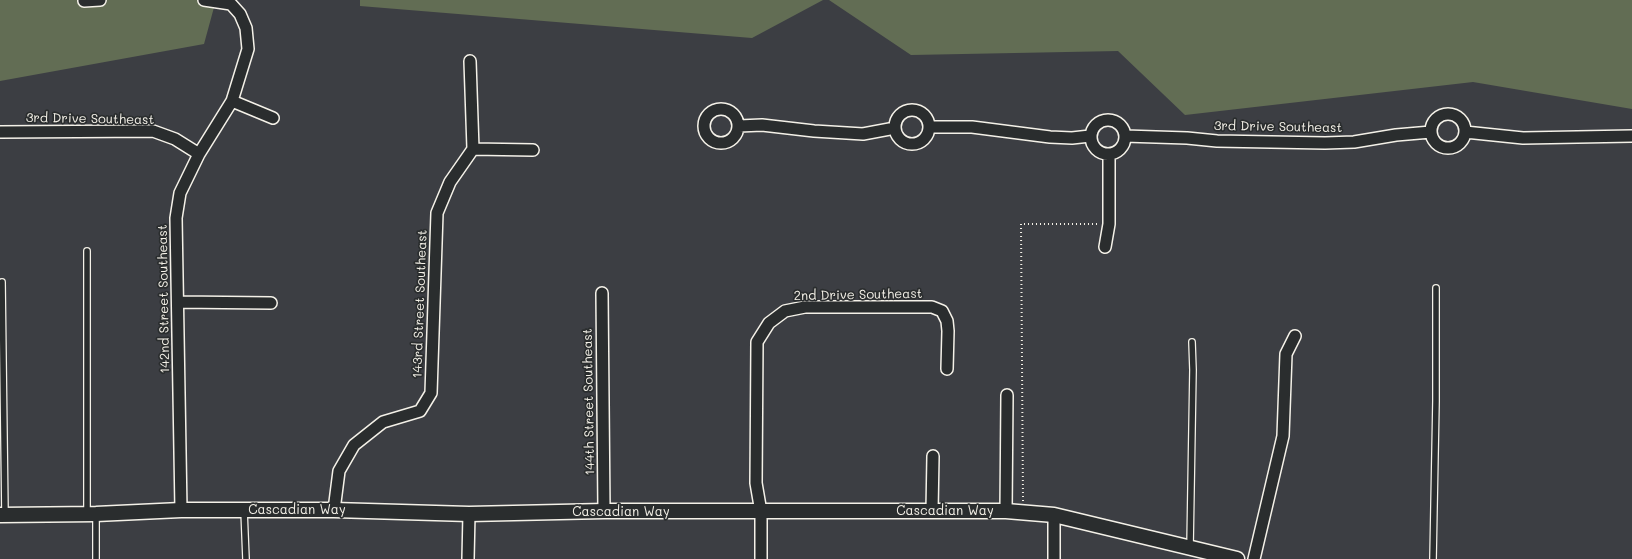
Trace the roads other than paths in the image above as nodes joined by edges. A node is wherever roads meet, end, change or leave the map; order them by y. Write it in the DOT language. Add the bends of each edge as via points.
graph roads {
  1 [pos="100,0"];
  2 [pos="204,0"];
  3 [pos="84,1"];
  4 [pos="470,60"];
  5 [pos="232,102"];
  6 [pos="273,118"];
  7 [pos="739,126"];
  8 [pos="930,127"];
  9 [pos="895,128"];
  10 [pos="0,132"];
  11 [pos="1431,132"];
  12 [pos="1465,132"];
  13 [pos="1090,136"];
  14 [pos="1125,136"];
  15 [pos="1632,136"];
  16 [pos="472,149"];
  17 [pos="533,150"];
  18 [pos="199,154"];
  19 [pos="1109,154"];
  20 [pos="1105,247"];
  21 [pos="87,252"];
  22 [pos="2,282"];
  23 [pos="1436,288"];
  24 [pos="602,294"];
  25 [pos="178,302"];
  26 [pos="271,303"];
  27 [pos="1295,336"];
  28 [pos="1192,342"];
  29 [pos="947,369"];
  30 [pos="1007,396"];
  31 [pos="933,456"];
  32 [pos="181,510"];
  33 [pos="244,510"];
  34 [pos="334,510"];
  35 [pos="604,511"];
  36 [pos="932,511"];
  37 [pos="1006,511"];
  38 [pos="761,512"];
  39 [pos="91,514"];
  40 [pos="469,514"];
  41 [pos="2,515"];
  42 [pos="1054,515"];
  43 [pos="1190,548"];
  44 [pos="96,559"];
  45 [pos="246,559"];
  46 [pos="468,559"];
  47 [pos="761,559"];
  48 [pos="1054,559"];
  49 [pos="1237,559"];
  50 [pos="1254,559"];
  51 [pos="1433,559"];
  1 -- 3 [label="street"];
  2 -- 5 [label="street, 142nd Street Southeast" via="231,4 240,14 246,28 248,49"];
  4 -- 16 [label="street"];
  5 -- 6 [label="street"];
  5 -- 18 [label="street, 142nd Street Southeast"];
  7 -- 9 [label="street" via="762,125 863,134"];
  8 -- 9 [label="street" via="921,112 909,111 899,117"];
  8 -- 9 [label="street" via="926,137 913,145 903,142"];
  8 -- 13 [label="street" via="972,127 1050,137"];
  10 -- 18 [label="street, 3rd Drive Southeast" via="153,131 175,139"];
  11 -- 12 [label="street" via="1432,138 1440,146 1451,148 1461,142"];
  11 -- 12 [label="street" via="1431,127 1438,117 1448,114 1462,121"];
  11 -- 14 [label="street, 3rd Drive Southeast" via="1325,143"];
  12 -- 15 [label="street" via="1523,138"];
  13 -- 14 [label="street" via="1095,125 1111,120 1120,125"];
  13 -- 19 [label="street" via="1098,151"];
  14 -- 19 [label="street" via="1119,150"];
  16 -- 17 [label="street"];
  16 -- 34 [label="street, 143rd Street Southeast" via="450,182 437,213 431,393 420,411 383,422 354,445 339,471"];
  18 -- 25 [label="street, 142nd Street Southeast" via="180,193 176,218"];
  19 -- 20 [label="street" via="1109,224"];
  21 -- 39 [label="lane"];
  22 -- 41 [label="lane"];
  23 -- 51 [label="lane"];
  24 -- 35 [label="street, 144th Street Southeast"];
  25 -- 26 [label="street"];
  25 -- 32 [label="street, 142nd Street Southeast"];
  27 -- 50 [label="street" via="1286,354 1283,436"];
  28 -- 43 [label="lane" via="1194,370"];
  29 -- 38 [label="street, 2nd Drive Southeast" via="947,321 942,311 932,307 805,307 785,310 769,324 757,342 756,483"];
  30 -- 37 [label="street"];
  31 -- 36 [label="street"];
  32 -- 33 [label="street, Cascadian Way"];
  32 -- 39 [label="street, Cascadian Way"];
  33 -- 34 [label="street, Cascadian Way"];
  33 -- 45 [label="lane"];
  34 -- 40 [label="street, Cascadian Way"];
  35 -- 38 [label="street, Cascadian Way"];
  35 -- 40 [label="street, Cascadian Way"];
  36 -- 37 [label="street, Cascadian Way"];
  36 -- 38 [label="street, Cascadian Way"];
  37 -- 42 [label="street, Cascadian Way"];
  38 -- 47 [label="street, 2nd Drive Southeast"];
  39 -- 41 [label="street, Cascadian Way"];
  39 -- 44 [label="lane"];
  40 -- 46 [label="street"];
  42 -- 43 [label="street, Cascadian Way"];
  42 -- 48 [label="street"];
  43 -- 49 [label="street, Cascadian Way"];
}
